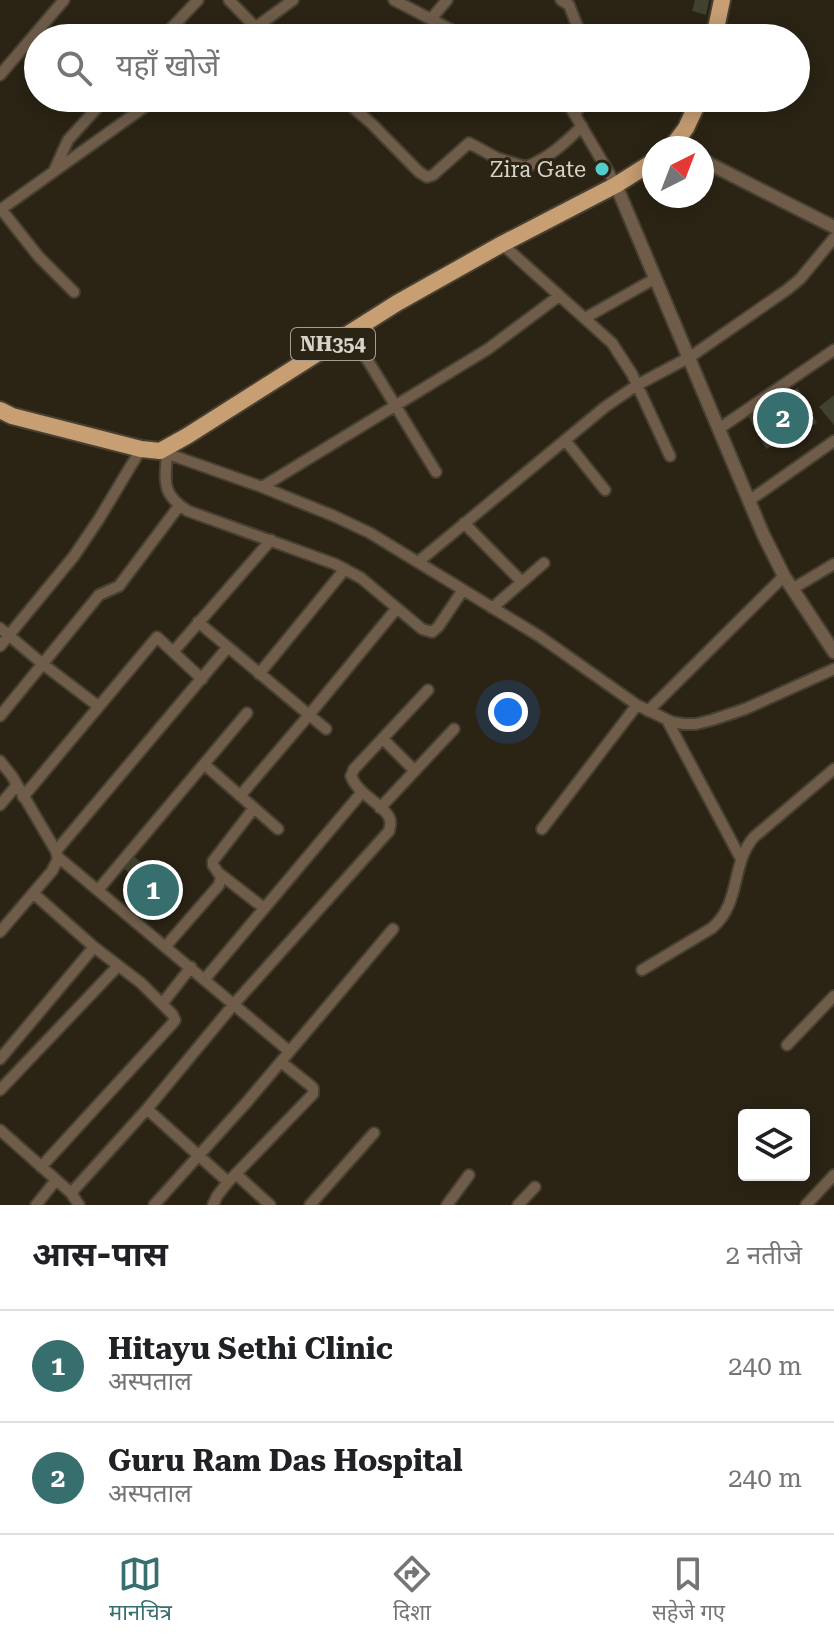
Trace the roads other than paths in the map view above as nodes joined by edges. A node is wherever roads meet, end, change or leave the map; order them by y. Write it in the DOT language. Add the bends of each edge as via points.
graph roads {
  1 [pos="64,0"];
  2 [pos="198,0"];
  3 [pos="229,0"];
  4 [pos="293,0"];
  5 [pos="394,0"];
  6 [pos="447,0"];
  7 [pos="561,0"];
  8 [pos="722,0"];
  9 [pos="431,19"];
  10 [pos="44,24"];
  11 [pos="175,24"];
  12 [pos="253,24"];
  13 [pos="260,24"];
  14 [pos="440,24"];
  15 [pos="576,24"];
  16 [pos="717,24"];
  17 [pos="24,47"];
  18 [pos="0,75"];
  19 [pos="93,112"];
  20 [pos="137,112"];
  21 [pos="358,112"];
  22 [pos="573,112"];
  23 [pos="577,112"];
  24 [pos="693,112"];
  25 [pos="575,115"];
  26 [pos="582,126"];
  27 [pos="681,136"];
  28 [pos="714,166"];
  29 [pos="642,169"];
  30 [pos="54,171"];
  31 [pos="616,185"];
  32 [pos="1,210"];
  33 [pos="834,227"];
  34 [pos="834,238"];
  35 [pos="502,244"];
  36 [pos="656,278"];
  37 [pos="74,292"];
  38 [pos="559,296"];
  39 [pos="585,318"];
  40 [pos="351,333"];
  41 [pos="834,350"];
  42 [pos="690,357"];
  43 [pos="637,385"];
  44 [pos="395,405"];
  45 [pos="0,410"];
  46 [pos="720,428"];
  47 [pos="565,440"];
  48 [pos="834,441"];
  49 [pos="141,449"];
  50 [pos="163,452"];
  51 [pos="670,456"];
  52 [pos="436,472"];
  53 [pos="262,487"];
  54 [pos="605,490"];
  55 [pos="750,500"];
  56 [pos="179,506"];
  57 [pos="464,523"];
  58 [pos="271,540"];
  59 [pos="418,562"];
  60 [pos="544,563"];
  61 [pos="834,564"];
  62 [pos="345,569"];
  63 [pos="784,576"];
  64 [pos="522,582"];
  65 [pos="792,589"];
  66 [pos="463,590"];
  67 [pos="397,608"];
  68 [pos="492,608"];
  69 [pos="198,622"];
  70 [pos="5,632"];
  71 [pos="0,646"];
  72 [pos="228,647"];
  73 [pos="833,648"];
  74 [pos="173,652"];
  75 [pos="44,665"];
  76 [pos="834,669"];
  77 [pos="259,674"];
  78 [pos="202,679"];
  79 [pos="428,690"];
  80 [pos="637,705"];
  81 [pos="98,706"];
  82 [pos="648,711"];
  83 [pos="247,713"];
  84 [pos="309,715"];
  85 [pos="0,716"];
  86 [pos="667,720"];
  87 [pos="326,729"];
  88 [pos="454,729"];
  89 [pos="383,739"];
  90 [pos="0,761"];
  91 [pos="204,764"];
  92 [pos="834,769"];
  93 [pos="415,771"];
  94 [pos="17,785"];
  95 [pos="362,792"];
  96 [pos="240,796"];
  97 [pos="23,797"];
  98 [pos="0,805"];
  99 [pos="254,808"];
  100 [pos="380,808"];
  101 [pos="278,829"];
  102 [pos="542,829"];
  103 [pos="57,854"];
  104 [pos="741,859"];
  105 [pos="220,874"];
  106 [pos="98,890"];
  107 [pos="33,893"];
  108 [pos="264,908"];
  109 [pos="393,929"];
  110 [pos="0,932"];
  111 [pos="94,947"];
  112 [pos="165,947"];
  113 [pos="118,966"];
  114 [pos="191,967"];
  115 [pos="642,970"];
  116 [pos="204,980"];
  117 [pos="834,996"];
  118 [pos="162,1004"];
  119 [pos="234,1004"];
  120 [pos="787,1045"];
  121 [pos="289,1051"];
  122 [pos="0,1059"];
  123 [pos="281,1062"];
  124 [pos="0,1090"];
  125 [pos="147,1109"];
  126 [pos="0,1130"];
  127 [pos="374,1133"];
  128 [pos="199,1154"];
  129 [pos="41,1167"];
  130 [pos="469,1175"];
  131 [pos="834,1175"];
  132 [pos="232,1178"];
  133 [pos="56,1180"];
  134 [pos="535,1187"];
  135 [pos="71,1193"];
  136 [pos="36,1205"];
  137 [pos="79,1205"];
  138 [pos="154,1205"];
  139 [pos="213,1205"];
  140 [pos="270,1205"];
  141 [pos="310,1205"];
  142 [pos="447,1205"];
  143 [pos="518,1205"];
  144 [pos="806,1205"];
  1 -- 10 [label="street"];
  2 -- 11 [label="street"];
  3 -- 12 [label="street"];
  4 -- 13 [label="street"];
  5 -- 9 [label="street"];
  6 -- 9 [label="street"];
  7 -- 15 [label="street" via="569,5"];
  8 -- 16 [label="highway"];
  9 -- 14 [label="street"];
  17 -- 18 [label="street"];
  19 -- 30 [label="street" via="68,140"];
  20 -- 30 [label="street"];
  21 -- 26 [label="street" via="427,177 469,143 526,167 562,146"];
  22 -- 25 [label="street"];
  23 -- 25 [label="street"];
  24 -- 27 [label="highway"];
  25 -- 26 [label="street"];
  26 -- 31 [label="street"];
  28 -- 33 [label="street"];
  29 -- 31 [label="highway, NH354"];
  30 -- 32 [label="street"];
  31 -- 35 [label="highway, NH354"];
  31 -- 36 [label="street"];
  32 -- 37 [label="street"];
  34 -- 42 [label="street" via="788,289"];
  35 -- 38 [label="street"];
  35 -- 40 [label="highway, NH354"];
  36 -- 39 [label="street"];
  36 -- 42 [label="street"];
  38 -- 39 [label="street"];
  38 -- 44 [label="street" via="488,349"];
  39 -- 43 [label="street" via="612,343"];
  40 -- 44 [label="street"];
  40 -- 50 [label="highway, NH354"];
  41 -- 46 [label="street"];
  42 -- 43 [label="street"];
  42 -- 46 [label="street"];
  43 -- 47 [label="street"];
  43 -- 51 [label="street"];
  44 -- 52 [label="street"];
  44 -- 53 [label="street"];
  45 -- 49 [label="highway"];
  46 -- 55 [label="street"];
  47 -- 54 [label="street"];
  47 -- 57 [label="street"];
  48 -- 55 [label="street"];
  49 -- 50 [label="highway"];
  49 -- 70 [label="street" via="74,556"];
  50 -- 53 [label="street"];
  50 -- 56 [label="street" via="165,485"];
  53 -- 59 [label="street" via="354,525"];
  55 -- 63 [label="street"];
  56 -- 58 [label="street"];
  56 -- 75 [label="street" via="119,586 99,595"];
  57 -- 59 [label="street"];
  57 -- 64 [label="street"];
  58 -- 62 [label="street"];
  58 -- 69 [label="street"];
  59 -- 66 [label="street"];
  60 -- 64 [label="street"];
  61 -- 65 [label="street"];
  62 -- 67 [label="street"];
  62 -- 77 [label="street"];
  63 -- 65 [label="street"];
  63 -- 82 [label="street"];
  64 -- 68 [label="street"];
  65 -- 73 [label="street"];
  66 -- 67 [label="street" via="432,632"];
  66 -- 68 [label="street"];
  67 -- 84 [label="street"];
  68 -- 80 [label="street"];
  69 -- 72 [label="street"];
  69 -- 74 [label="street"];
  70 -- 71 [label="street"];
  70 -- 75 [label="street"];
  72 -- 77 [label="street"];
  72 -- 78 [label="street"];
  74 -- 78 [label="street"];
  74 -- 81 [label="street" via="157,637"];
  75 -- 81 [label="street"];
  75 -- 85 [label="street"];
  76 -- 86 [label="street" via="712,720"];
  77 -- 84 [label="street"];
  78 -- 103 [label="street"];
  79 -- 89 [label="street"];
  80 -- 82 [label="street"];
  80 -- 102 [label="street"];
  81 -- 97 [label="street"];
  82 -- 86 [label="street"];
  83 -- 91 [label="street"];
  84 -- 87 [label="street"];
  84 -- 96 [label="street"];
  86 -- 104 [label="street"];
  88 -- 93 [label="street"];
  89 -- 93 [label="street"];
  89 -- 95 [label="street" via="352,772"];
  90 -- 94 [label="street"];
  91 -- 96 [label="street"];
  91 -- 106 [label="street"];
  92 -- 104 [label="street" via="754,837"];
  93 -- 100 [label="street"];
  94 -- 97 [label="street"];
  94 -- 98 [label="street"];
  95 -- 100 [label="street"];
  95 -- 108 [label="street"];
  96 -- 99 [label="street"];
  97 -- 103 [label="street"];
  99 -- 101 [label="street"];
  99 -- 105 [label="street" via="215,858"];
  100 -- 119 [label="street" via="390,819 389,831"];
  103 -- 106 [label="street"];
  103 -- 107 [label="street" via="57,864"];
  104 -- 115 [label="street" via="723,919"];
  105 -- 108 [label="street"];
  105 -- 112 [label="street" via="219,885"];
  106 -- 112 [label="street"];
  107 -- 110 [label="street"];
  107 -- 111 [label="street"];
  108 -- 116 [label="street"];
  109 -- 121 [label="street"];
  111 -- 113 [label="street"];
  111 -- 122 [label="street"];
  112 -- 114 [label="street"];
  113 -- 118 [label="street"];
  113 -- 124 [label="street"];
  114 -- 116 [label="street"];
  114 -- 118 [label="street"];
  116 -- 119 [label="street"];
  117 -- 120 [label="street"];
  118 -- 129 [label="street" via="174,1017 172,1024"];
  119 -- 121 [label="street"];
  119 -- 125 [label="street"];
  121 -- 123 [label="street"];
  123 -- 128 [label="street"];
  123 -- 132 [label="street" via="311,1086 313,1094"];
  125 -- 128 [label="street"];
  125 -- 135 [label="street"];
  126 -- 129 [label="street"];
  127 -- 141 [label="street"];
  128 -- 132 [label="street"];
  128 -- 138 [label="street"];
  129 -- 133 [label="street"];
  130 -- 142 [label="street"];
  131 -- 144 [label="street"];
  132 -- 139 [label="street"];
  132 -- 140 [label="street"];
  133 -- 135 [label="street"];
  133 -- 136 [label="street"];
  134 -- 143 [label="street"];
  135 -- 137 [label="street"];
}
